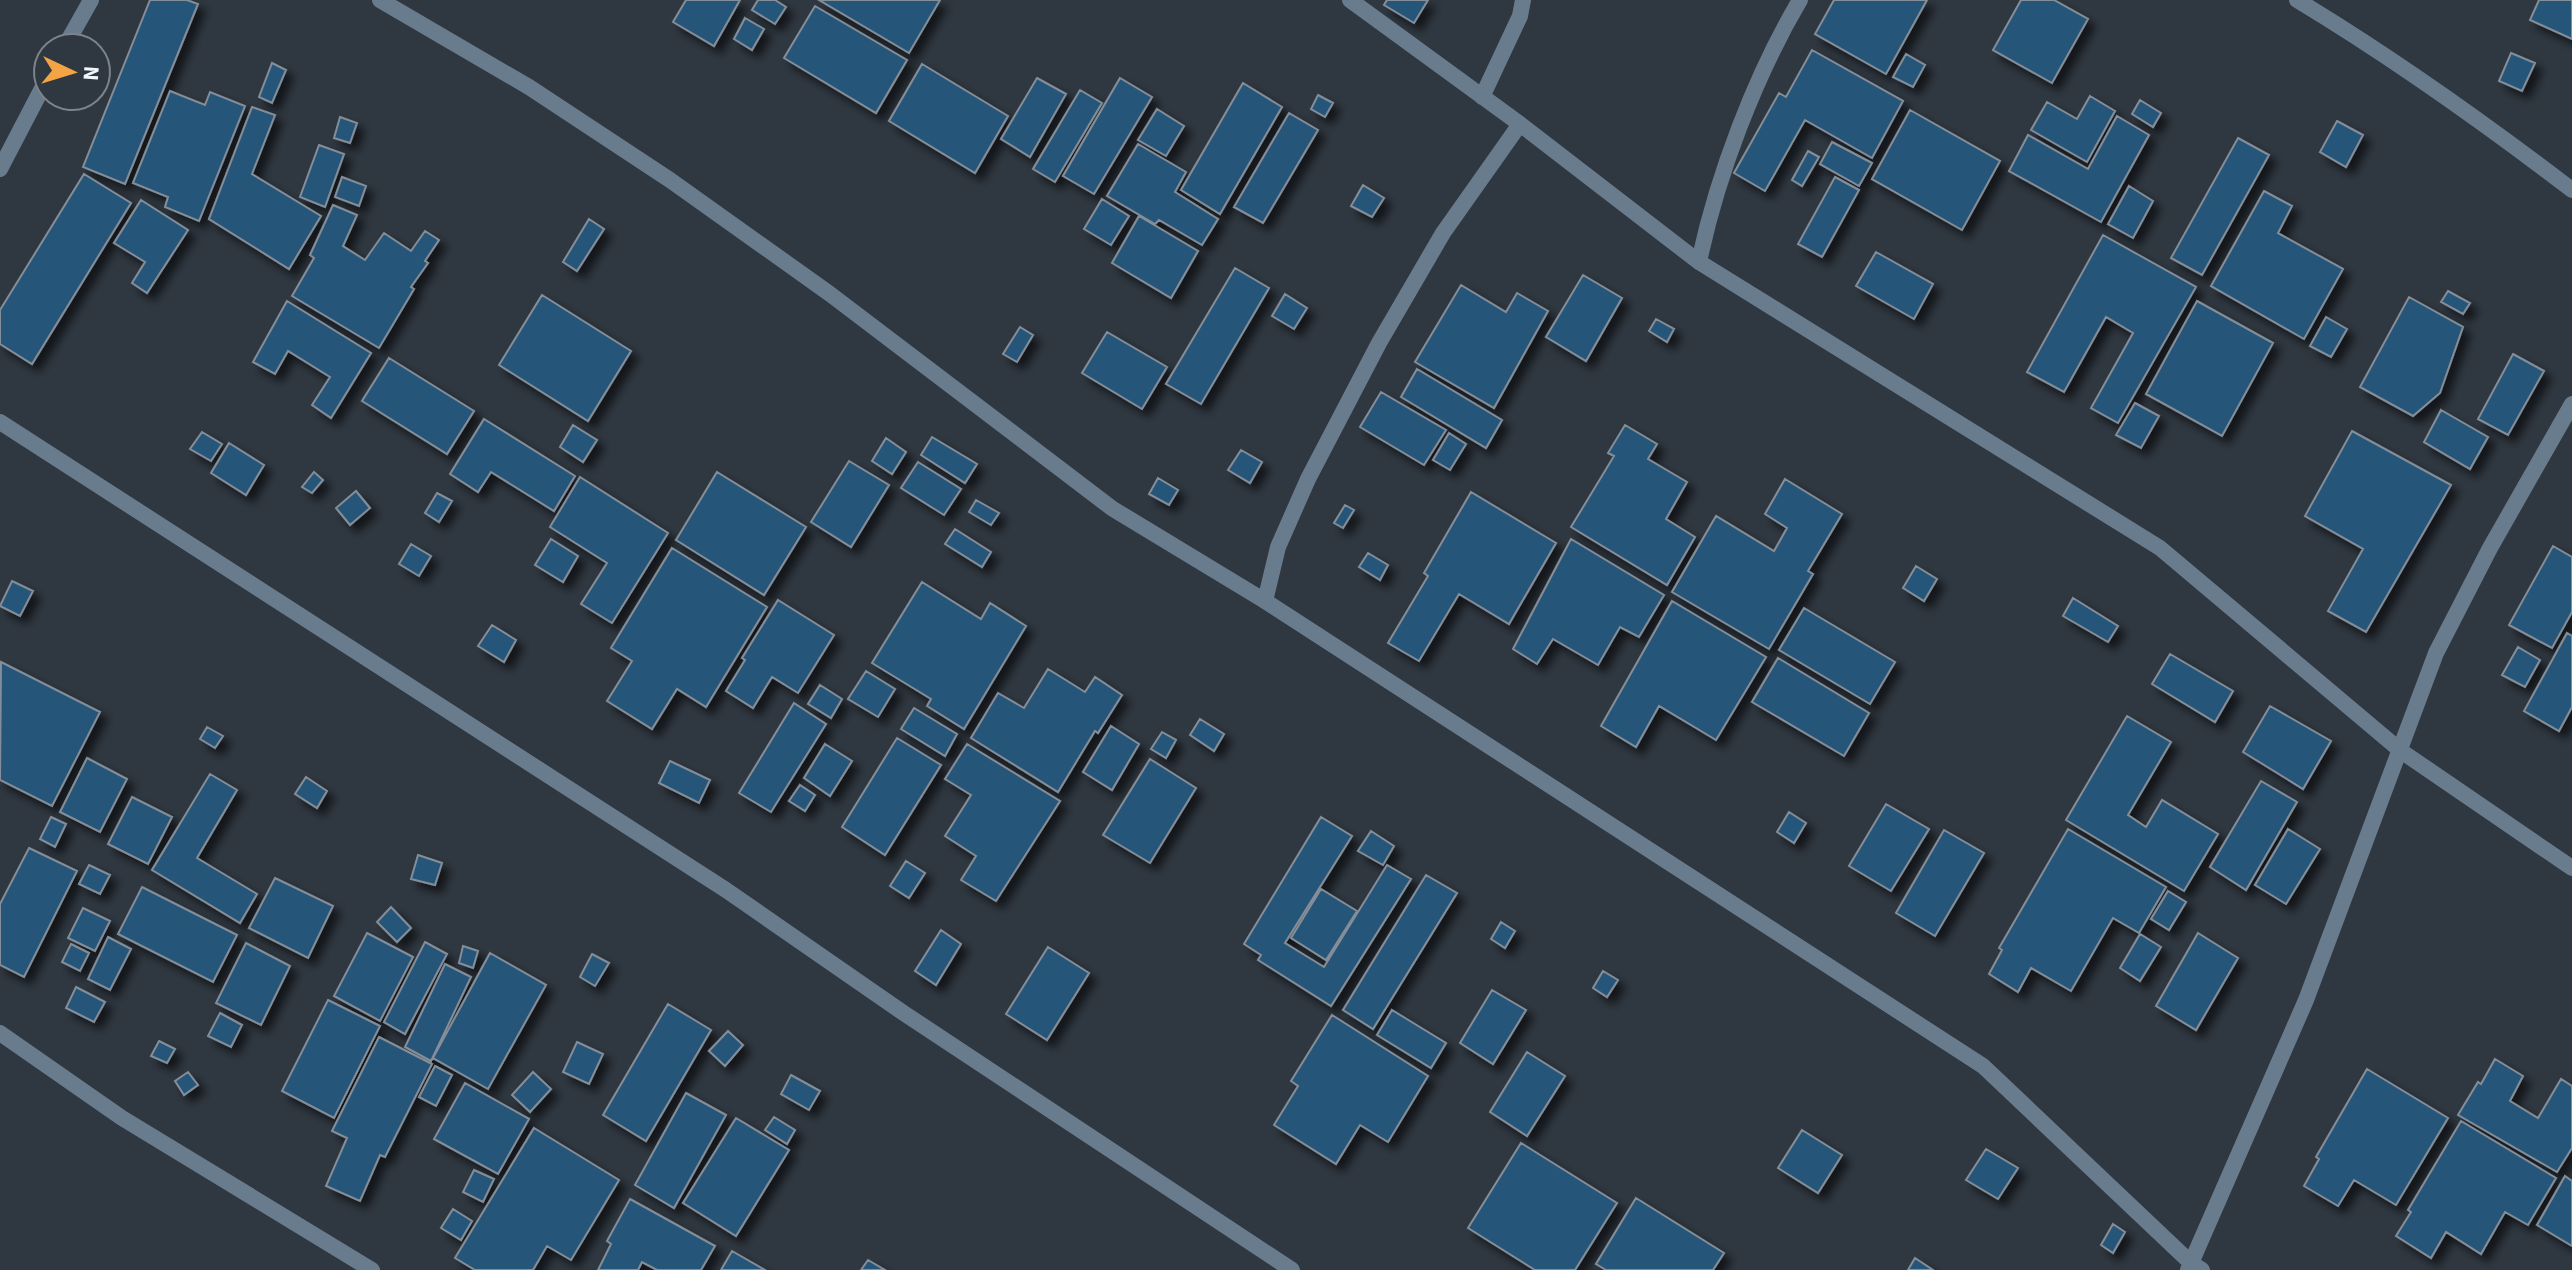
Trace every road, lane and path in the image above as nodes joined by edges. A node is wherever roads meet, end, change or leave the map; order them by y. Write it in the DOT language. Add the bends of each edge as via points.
graph roads {
  1 [pos="91,0"];
  2 [pos="380,0"];
  3 [pos="1350,0"];
  4 [pos="1523,0"];
  5 [pos="1800,0"];
  6 [pos="2297,0"];
  7 [pos="73,32"];
  8 [pos="1482,97"];
  9 [pos="32,108"];
  10 [pos="1520,124"];
  11 [pos="0,169"];
  12 [pos="2572,190"];
  13 [pos="1699,262"];
  14 [pos="2572,404"];
  15 [pos="0,422"];
  16 [pos="1265,601"];
  17 [pos="2401,751"];
  18 [pos="2572,868"];
  19 [pos="0,1033"];
  20 [pos="2194,1268"];
  21 [pos="372,1270"];
  22 [pos="1292,1270"];
  1 -- 7 [label="street"];
  2 -- 16 [label="street" via="529,87 670,180 1113,509"];
  3 -- 8 [label="street"];
  4 -- 8 [label="street"];
  5 -- 13 [label="street" via="1743,120"];
  6 -- 12 [label="street" via="2471,114"];
  8 -- 10 [label="street"];
  9 -- 11 [label="street"];
  10 -- 13 [label="street"];
  10 -- 16 [label="street" via="1443,233 1379,343 1308,479 1278,547"];
  13 -- 17 [label="street" via="2160,548"];
  14 -- 17 [label="street" via="2436,653"];
  15 -- 22 [label="street" via="726,890"];
  16 -- 20 [label="street" via="1983,1066"];
  17 -- 18 [label="street"];
  17 -- 20 [label="street" via="2306,1000"];
  19 -- 21 [label="street" via="122,1118"];
}
